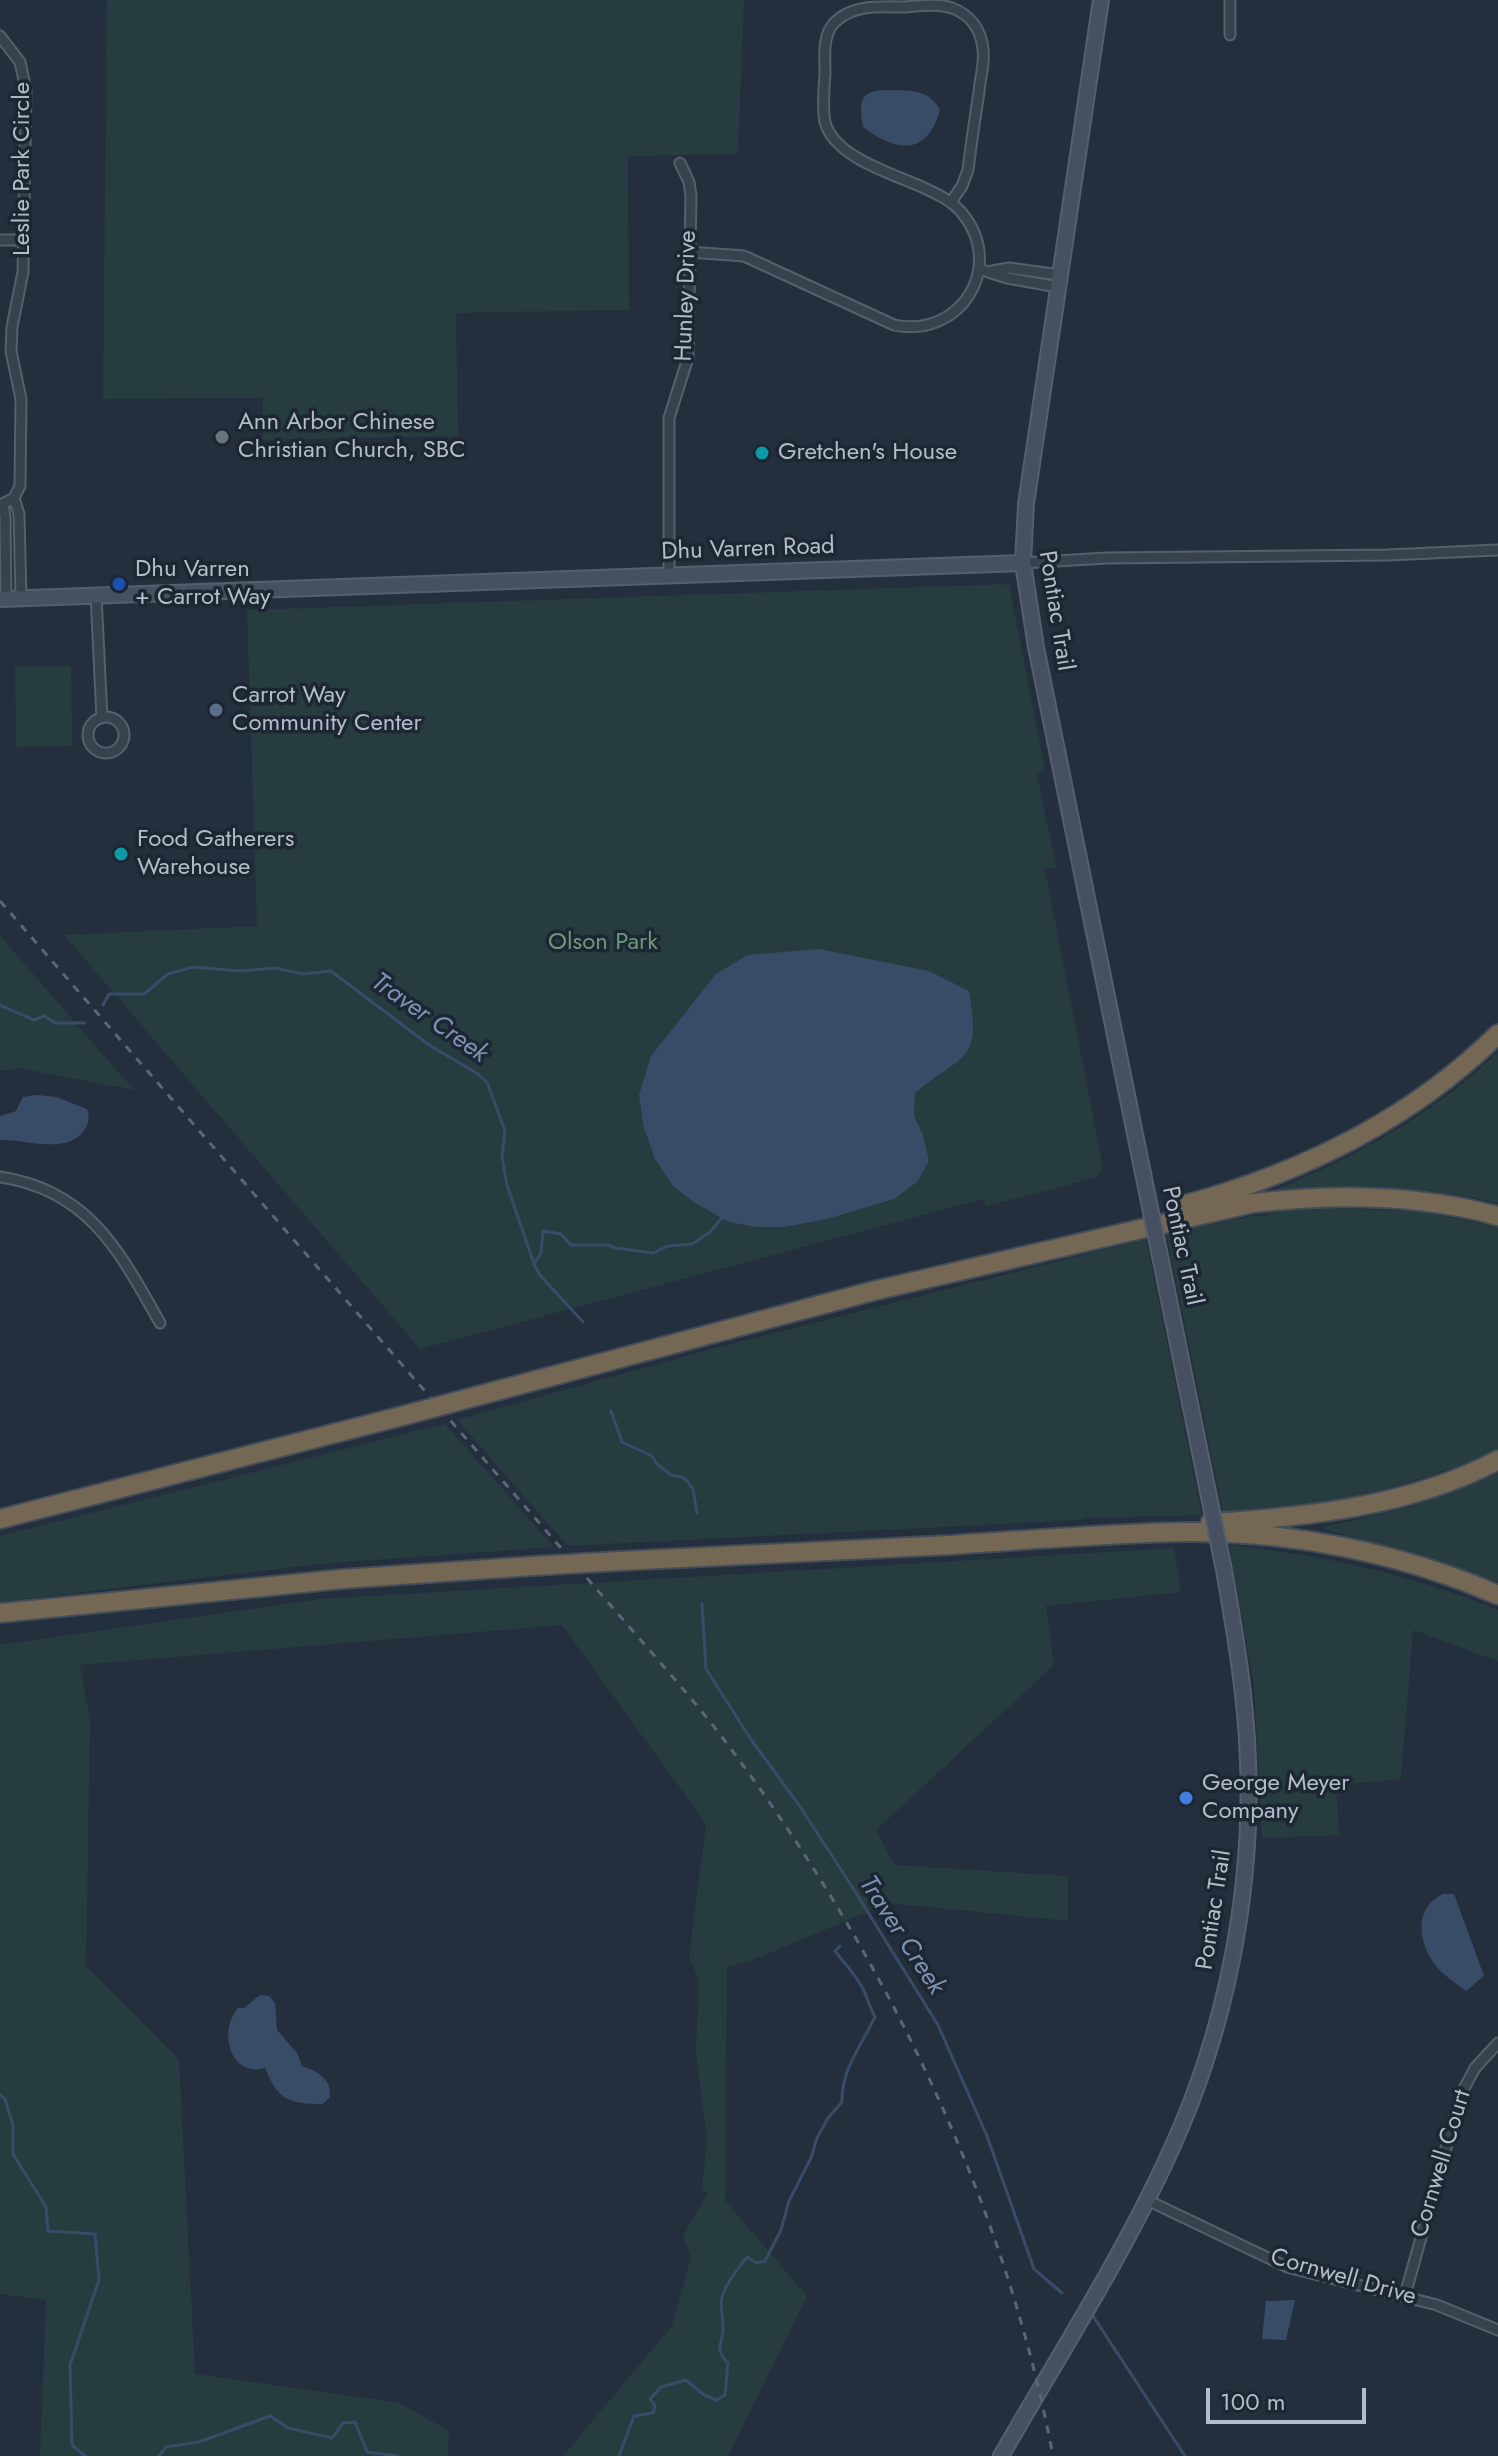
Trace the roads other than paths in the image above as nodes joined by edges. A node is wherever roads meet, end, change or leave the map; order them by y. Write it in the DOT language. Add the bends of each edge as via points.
graph roads {
  1 [pos="1101,0"];
  2 [pos="1230,0"];
  3 [pos="1230,35"];
  4 [pos="0,36"];
  5 [pos="680,163"];
  6 [pos="951,202"];
  7 [pos="0,240"];
  8 [pos="23,240"];
  9 [pos="690,252"];
  10 [pos="984,270"];
  11 [pos="1059,281"];
  12 [pos="14,498"];
  13 [pos="1,504"];
  14 [pos="6,540"];
  15 [pos="20,540"];
  16 [pos="1498,550"];
  17 [pos="1023,563"];
  18 [pos="669,574"];
  19 [pos="96,595"];
  20 [pos="9,598"];
  21 [pos="102,718"];
  22 [pos="1498,1034"];
  23 [pos="0,1177"];
  24 [pos="1498,1216"];
  25 [pos="873,1291"];
  26 [pos="160,1323"];
  27 [pos="1498,1460"];
  28 [pos="0,1519"];
  29 [pos="802,1551"];
  30 [pos="1498,1595"];
  31 [pos="0,1613"];
  32 [pos="1498,2043"];
  33 [pos="1147,2200"];
  34 [pos="1405,2295"];
  35 [pos="1498,2330"];
  36 [pos="1001,2456"];
  1 -- 11 [label="main road, Pontiac Trail"];
  2 -- 3 [label="street"];
  4 -- 8 [label="street, Leslie Park Circle" via="14,52 26,82"];
  5 -- 9 [label="street, Hunley Drive" via="691,196"];
  6 -- 6 [label="street" via="834,141 824,114 825,39 845,14 865,8 938,6 962,13 977,28 983,57 968,170"];
  6 -- 10 [label="street" via="971,226"];
  7 -- 8 [label="street"];
  8 -- 12 [label="street, Leslie Park Circle" via="11,351 21,399 20,486"];
  9 -- 10 [label="street" via="744,256 906,327 937,323 958,310"];
  9 -- 18 [label="street, Hunley Drive" via="688,358 669,418"];
  10 -- 11 [label="street" via="1007,278"];
  11 -- 17 [label="main road, Pontiac Trail" via="1029,479"];
  12 -- 13 [label="street"];
  12 -- 15 [label="street, Leslie Park Circle"];
  13 -- 14 [label="street"];
  14 -- 15 [label="street"];
  14 -- 20 [label="street"];
  15 -- 20 [label="street, Leslie Park Circle"];
  16 -- 17 [label="street, Dhu Varren Road"];
  17 -- 18 [label="main road, Dhu Varren Road"];
  17 -- 33 [label="main road, Pontiac Trail, bridge" via="1224,1570 1248,1750 1242,1896 1220,2008 1173,2147"];
  18 -- 19 [label="main road, Dhu Varren Road"];
  19 -- 20 [label="main road, Dhu Varren Road"];
  19 -- 21 [label="street"];
  22 -- 25 [label="highway" via="1400,1113 1282,1174"];
  23 -- 26 [label="street" via="41,1188 87,1215 121,1254"];
  24 -- 25 [label="highway" via="1422,1200 1376,1197 1253,1203"];
  25 -- 28 [label="highway, bridge"];
  27 -- 29 [label="highway" via="1420,1490 1316,1513"];
  29 -- 30 [label="highway" via="1162,1533 1260,1535 1376,1555"];
  29 -- 31 [label="highway, bridge" via="326,1580"];
  32 -- 34 [label="street, Cornwell Court" via="1481,2058 1461,2094"];
  33 -- 34 [label="street, Cornwell Drive" via="1287,2267"];
  33 -- 36 [label="main road, Pontiac Trail"];
  34 -- 35 [label="street, Cornwell Drive"];
}
